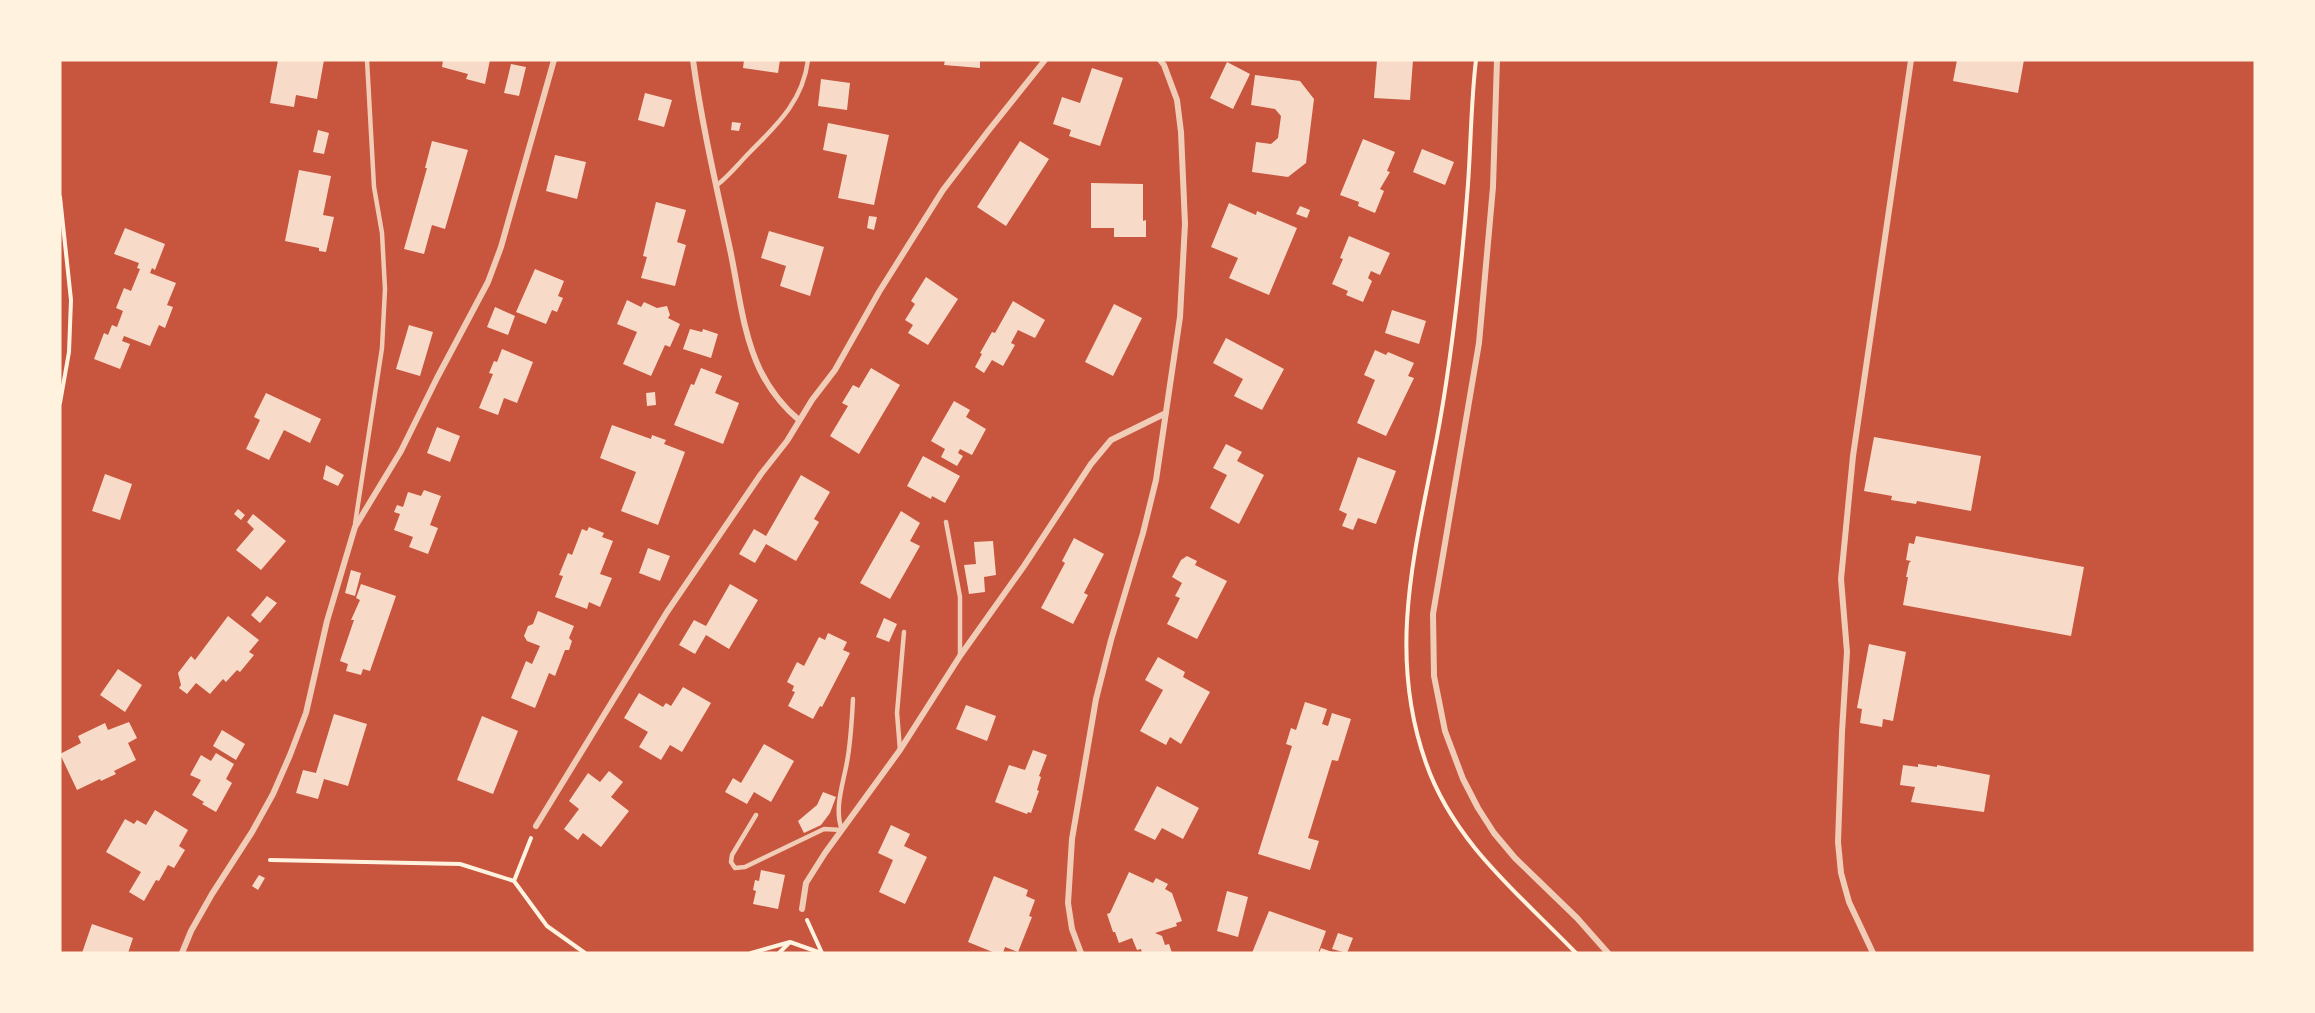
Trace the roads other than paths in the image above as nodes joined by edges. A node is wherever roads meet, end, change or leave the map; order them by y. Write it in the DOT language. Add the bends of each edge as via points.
graph roads {
  1 [pos="367,60"];
  2 [pos="554,60"];
  3 [pos="693,60"];
  4 [pos="808,60"];
  5 [pos="1045,60"];
  6 [pos="1160,60"];
  7 [pos="1497,60"];
  8 [pos="1911,60"];
  9 [pos="717,185"];
  10 [pos="1166,413"];
  11 [pos="799,420"];
  12 [pos="946,522"];
  13 [pos="355,527"];
  14 [pos="904,632"];
  15 [pos="960,656"];
  16 [pos="853,699"];
  17 [pos="900,750"];
  18 [pos="756,815"];
  19 [pos="536,826"];
  20 [pos="842,830"];
  21 [pos="802,909"];
  22 [pos="182,953"];
  23 [pos="1081,953"];
  24 [pos="1608,953"];
  25 [pos="1873,953"];
  1 -- 13 [label="lane" via="385,289 381,358"];
  2 -- 13 [label="street" via="488,282 401,451"];
  3 -- 9 [label="street" via="704,134"];
  4 -- 9 [label="lane" via="796,100 783,120"];
  5 -- 11 [label="street" via="943,190 835,370"];
  6 -- 10 [label="street" via="1177,100 1185,224 1180,320"];
  7 -- 24 [label="street" via="1493,187 1480,332 1433,614 1434,676 1445,731 1478,808 1515,858"];
  8 -- 25 [label="street" via="1853,456 1841,579 1847,652 1839,795 1840,863 1849,902"];
  9 -- 11 [label="street" via="750,344 769,386"];
  10 -- 15 [label="street" via="1111,440"];
  10 -- 23 [label="street" via="1156,482 1096,699 1074,823 1068,903"];
  11 -- 19 [label="street" via="667,612"];
  12 -- 15 [label="lane" via="960,597"];
  13 -- 22 [label="street" via="327,621 306,713 290,755 273,794 189,934"];
  14 -- 17 [label="lane" via="897,713"];
  15 -- 17 [label="street"];
  16 -- 20 [label="lane" via="839,806"];
  17 -- 20 [label="street"];
  18 -- 20 [label="lane" via="732,855 735,868 745,867 824,829"];
  20 -- 21 [label="street" via="806,883"];
}
